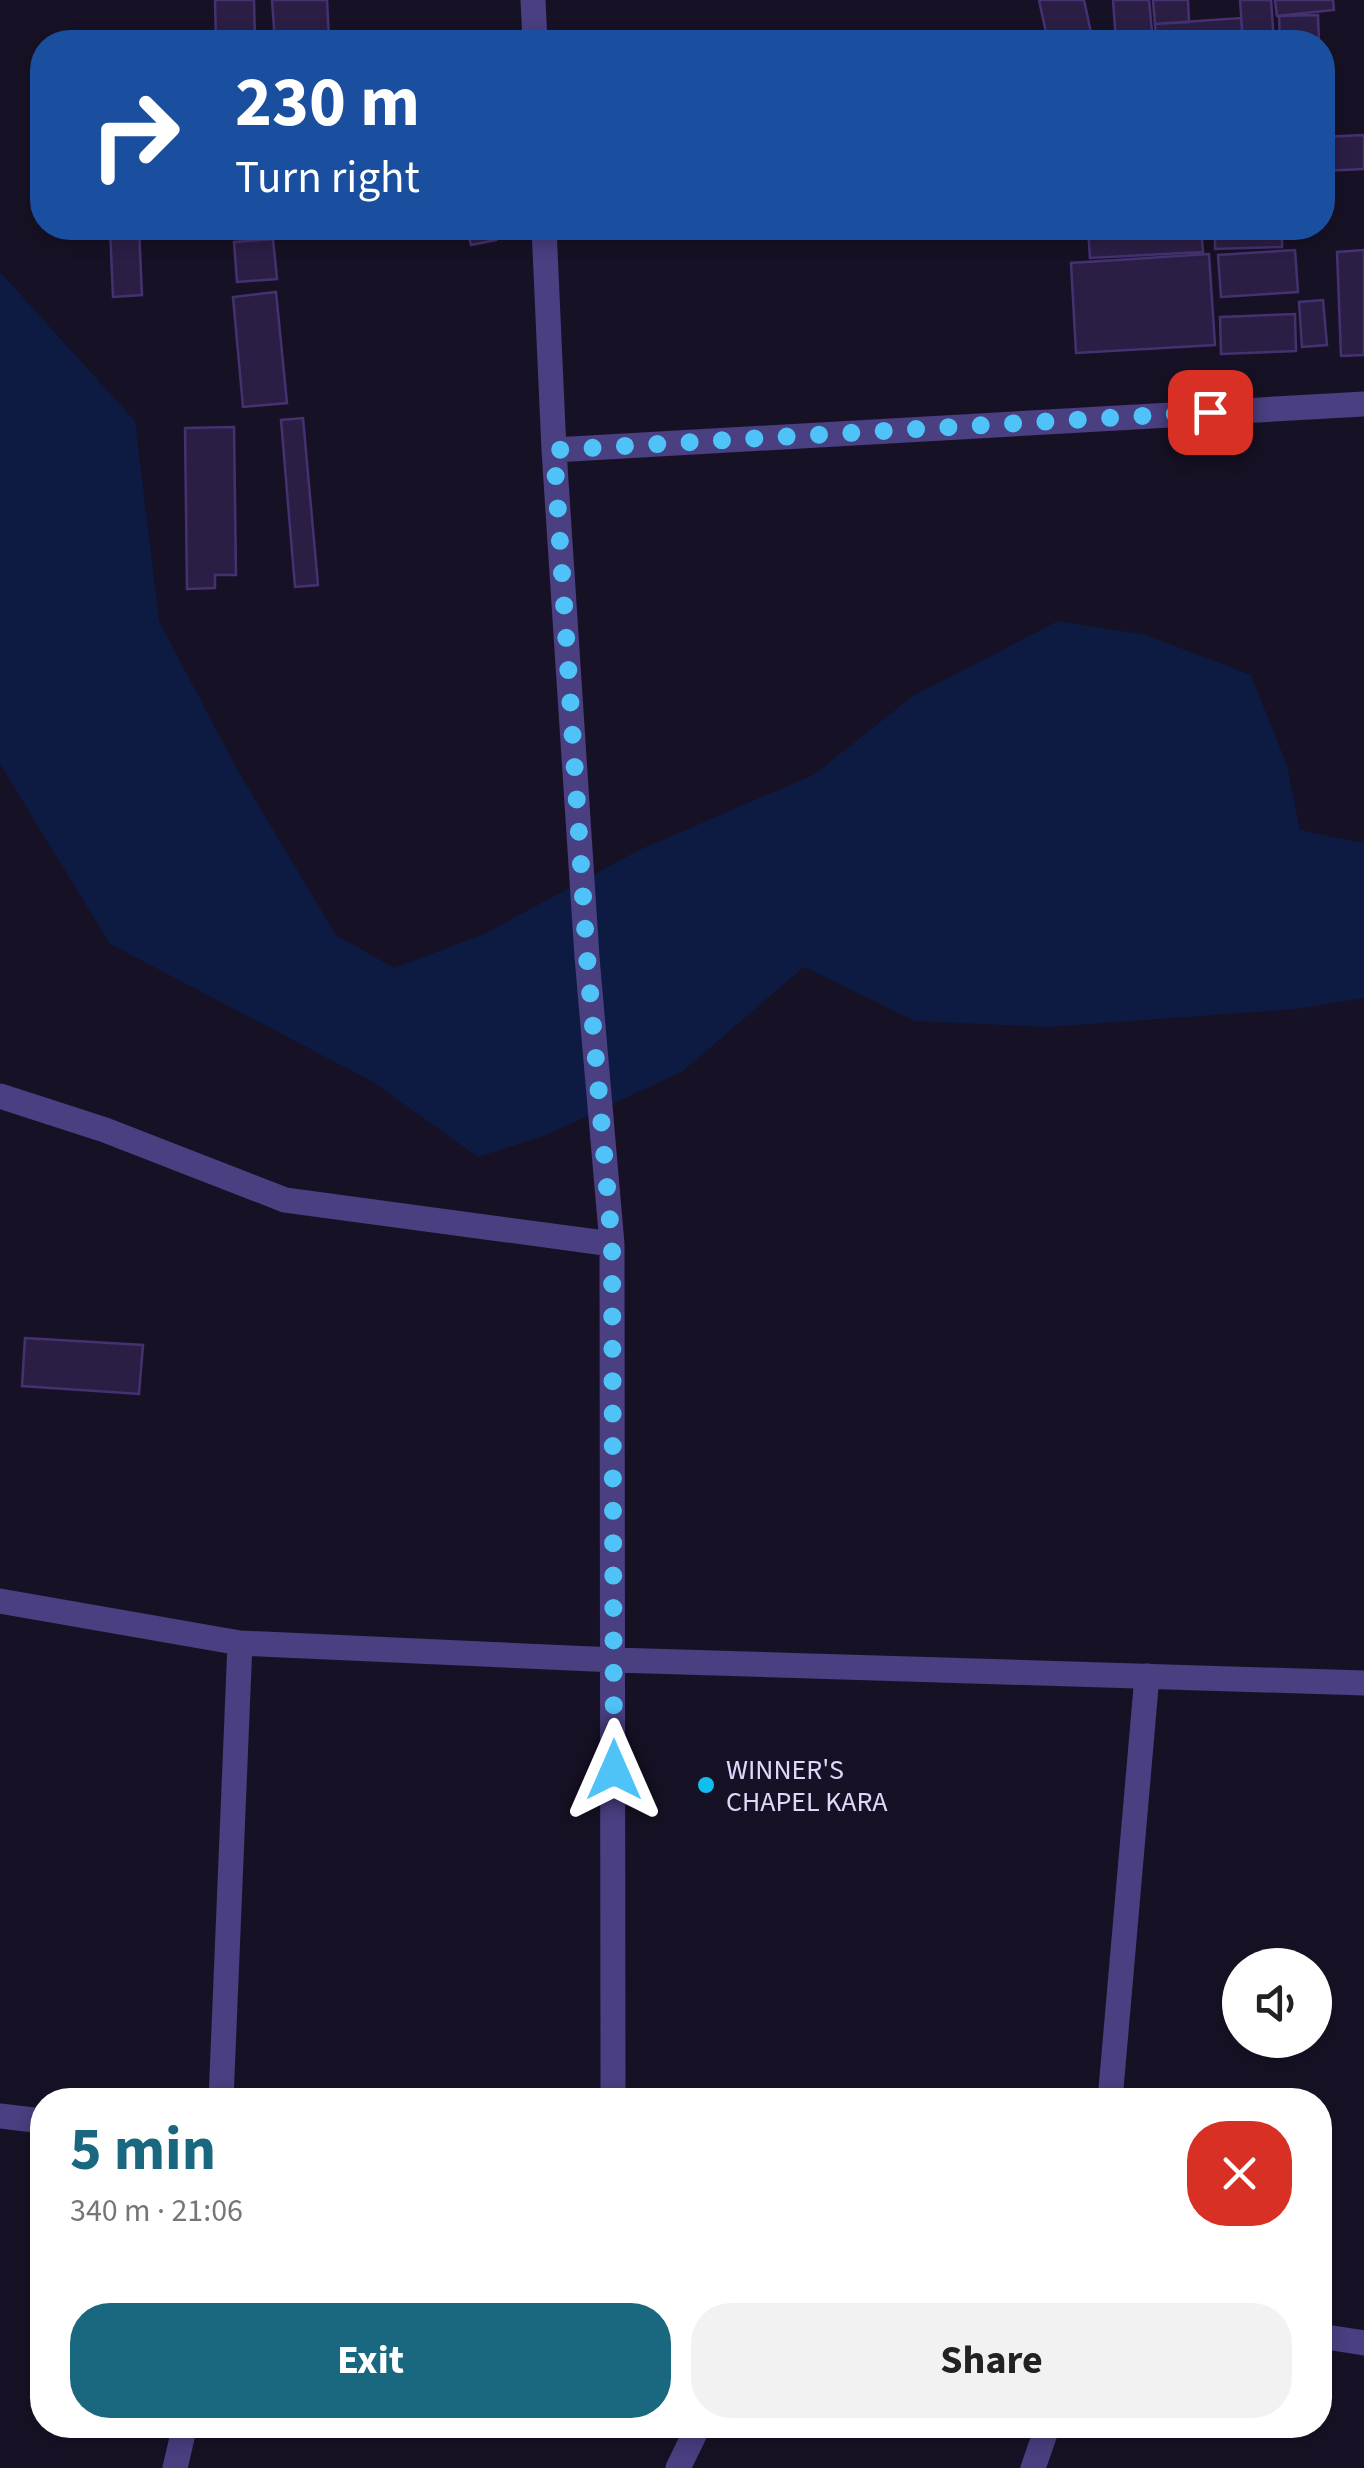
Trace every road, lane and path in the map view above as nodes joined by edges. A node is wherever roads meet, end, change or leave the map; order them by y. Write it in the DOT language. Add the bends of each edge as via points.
graph roads {
  1 [pos="533,0"];
  2 [pos="534,30"];
  3 [pos="545,240"];
  4 [pos="1364,404"];
  5 [pos="554,450"];
  6 [pos="0,1096"];
  7 [pos="612,1244"];
  8 [pos="0,1601"];
  9 [pos="240,1642"];
  10 [pos="615,1660"];
  11 [pos="1147,1676"];
  12 [pos="1364,1683"];
  13 [pos="221,2088"];
  14 [pos="613,2088"];
  15 [pos="1111,2088"];
  16 [pos="0,2116"];
  17 [pos="30,2120"];
  18 [pos="1332,2338"];
  19 [pos="1364,2343"];
  20 [pos="182,2438"];
  21 [pos="692,2438"];
  22 [pos="1044,2438"];
  23 [pos="176,2468"];
  24 [pos="678,2468"];
  25 [pos="1034,2468"];
  1 -- 2 [label="street"];
  3 -- 5 [label="street"];
  4 -- 5 [label="street"];
  5 -- 7 [label="street"];
  6 -- 7 [label="street" via="285,1200"];
  7 -- 10 [label="street"];
  8 -- 9 [label="street"];
  9 -- 10 [label="street"];
  9 -- 13 [label="street"];
  10 -- 11 [label="street"];
  10 -- 14 [label="street"];
  11 -- 12 [label="street"];
  11 -- 15 [label="street"];
  16 -- 17 [label="street"];
  18 -- 19 [label="street"];
  20 -- 23 [label="street"];
  21 -- 24 [label="street"];
  22 -- 25 [label="street"];
}
